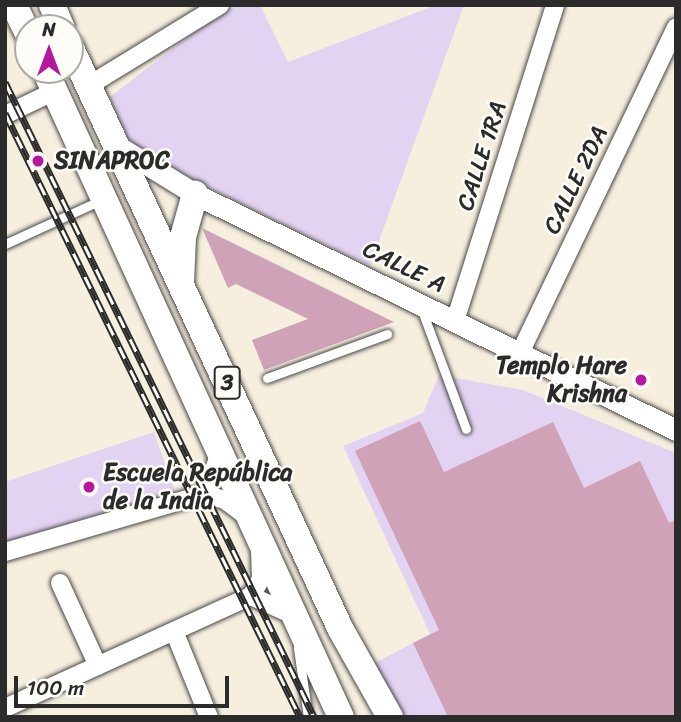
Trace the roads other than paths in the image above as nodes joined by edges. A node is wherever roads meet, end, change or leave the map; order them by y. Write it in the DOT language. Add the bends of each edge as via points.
graph roads {
  1 [pos="220,5"];
  2 [pos="555,5"];
  3 [pos="676,27"];
  4 [pos="84,77"];
  5 [pos="45,84"];
  6 [pos="52,84"];
  7 [pos="88,86"];
  8 [pos="5,115"];
  9 [pos="114,144"];
  10 [pos="195,194"];
  11 [pos="103,199"];
  12 [pos="5,244"];
  13 [pos="181,285"];
  14 [pos="419,303"];
  15 [pos="455,321"];
  16 [pos="387,334"];
  17 [pos="520,353"];
  18 [pos="267,378"];
  19 [pos="466,429"];
  20 [pos="676,430"];
  21 [pos="220,453"];
  22 [pos="205,495"];
  23 [pos="248,519"];
  24 [pos="260,544"];
  25 [pos="5,552"];
  26 [pos="61,583"];
  27 [pos="251,596"];
  28 [pos="293,615"];
  29 [pos="174,631"];
  30 [pos="99,666"];
  31 [pos="5,708"];
  32 [pos="209,717"];
  33 [pos="308,717"];
  34 [pos="341,717"];
  35 [pos="390,717"];
  1 -- 7 [label="street"];
  2 -- 15 [label="street, CALLE 1RA"];
  3 -- 17 [label="street, CALLE 2DA"];
  4 -- 7 [label="main road, 3"];
  5 -- 8 [label="street"];
  6 -- 11 [label="main road, 3"];
  7 -- 9 [label="main road, 3"];
  9 -- 10 [label="street, CALLE A"];
  9 -- 13 [label="main road, 3"];
  10 -- 13 [label="main road" via="183,237"];
  10 -- 14 [label="street, CALLE A"];
  11 -- 12 [label="lane"];
  11 -- 21 [label="main road, 3"];
  13 -- 35 [label="main road, 3" via="341,630"];
  14 -- 15 [label="street, CALLE A"];
  14 -- 19 [label="lane"];
  15 -- 17 [label="street, CALLE A"];
  16 -- 18 [label="lane"];
  17 -- 20 [label="street, CALLE A"];
  21 -- 22 [label="street"];
  21 -- 23 [label="main road, 3"];
  22 -- 23 [label="street" via="225,500"];
  22 -- 25 [label="street"];
  23 -- 24 [label="main road, 3"];
  24 -- 27 [label="street" via="261,579"];
  24 -- 28 [label="main road, 3"];
  26 -- 30 [label="street"];
  27 -- 28 [label="street"];
  27 -- 29 [label="street"];
  28 -- 33 [label="lane"];
  28 -- 34 [label="main road, 3"];
  29 -- 30 [label="street"];
  29 -- 32 [label="street"];
  30 -- 31 [label="street"];
}
